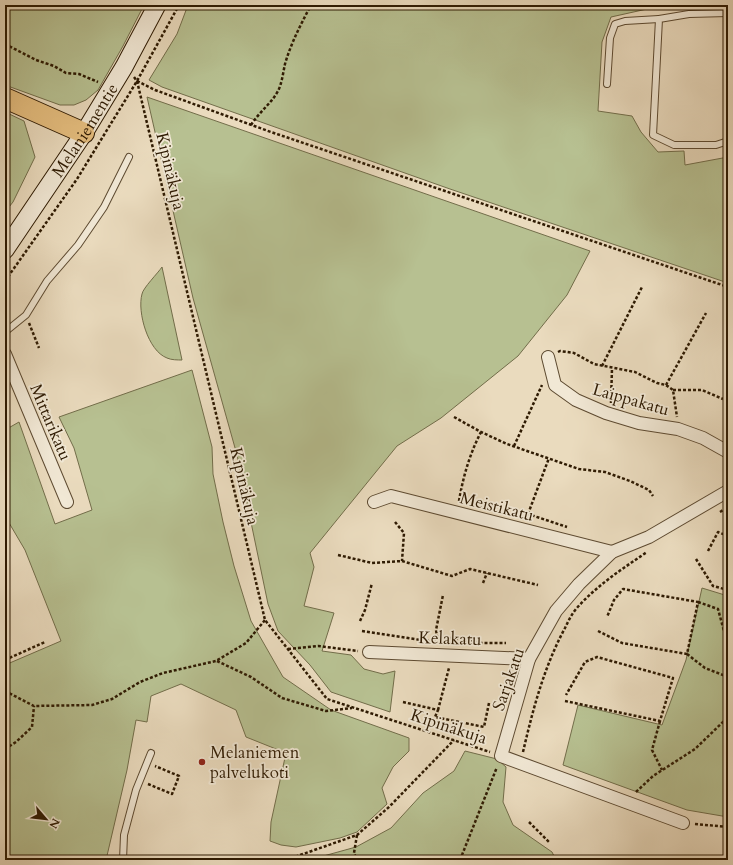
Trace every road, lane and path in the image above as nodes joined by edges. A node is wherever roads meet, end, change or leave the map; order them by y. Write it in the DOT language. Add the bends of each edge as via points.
graph roads {
  1 [pos="157,5"];
  2 [pos="179,5"];
  3 [pos="311,5"];
  4 [pos="728,13"];
  5 [pos="728,18"];
  6 [pos="659,19"];
  7 [pos="5,44"];
  8 [pos="137,81"];
  9 [pos="607,84"];
  10 [pos="111,88"];
  11 [pos="5,98"];
  12 [pos="251,125"];
  13 [pos="84,133"];
  14 [pos="728,141"];
  15 [pos="129,157"];
  16 [pos="5,250"];
  17 [pos="5,281"];
  18 [pos="642,287"];
  19 [pos="728,287"];
  20 [pos="706,313"];
  21 [pos="26,315"];
  22 [pos="5,332"];
  23 [pos="40,348"];
  24 [pos="5,354"];
  25 [pos="548,357"];
  26 [pos="602,366"];
  27 [pos="612,368"];
  28 [pos="542,384"];
  29 [pos="666,385"];
  30 [pos="673,390"];
  31 [pos="723,399"];
  32 [pos="611,415"];
  33 [pos="454,417"];
  34 [pos="678,430"];
  35 [pos="481,432"];
  36 [pos="514,446"];
  37 [pos="728,452"];
  38 [pos="549,458"];
  39 [pos="728,491"];
  40 [pos="653,496"];
  41 [pos="67,502"];
  42 [pos="374,502"];
  43 [pos="728,507"];
  44 [pos="454,513"];
  45 [pos="528,514"];
  46 [pos="715,514"];
  47 [pos="395,522"];
  48 [pos="728,536"];
  49 [pos="650,550"];
  50 [pos="612,552"];
  51 [pos="708,552"];
  52 [pos="338,555"];
  53 [pos="696,559"];
  54 [pos="402,560"];
  55 [pos="487,573"];
  56 [pos="372,583"];
  57 [pos="483,583"];
  58 [pos="538,585"];
  59 [pos="728,590"];
  60 [pos="443,595"];
  61 [pos="698,602"];
  62 [pos="607,617"];
  63 [pos="264,620"];
  64 [pos="360,622"];
  65 [pos="362,631"];
  66 [pos="598,631"];
  67 [pos="437,636"];
  68 [pos="45,642"];
  69 [pos="506,643"];
  70 [pos="728,646"];
  71 [pos="288,649"];
  72 [pos="369,652"];
  73 [pos="687,654"];
  74 [pos="431,655"];
  75 [pos="452,656"];
  76 [pos="529,659"];
  77 [pos="5,660"];
  78 [pos="216,661"];
  79 [pos="728,677"];
  80 [pos="5,691"];
  81 [pos="566,695"];
  82 [pos="565,701"];
  83 [pos="403,702"];
  84 [pos="489,703"];
  85 [pos="34,706"];
  86 [pos="353,708"];
  87 [pos="438,710"];
  88 [pos="728,712"];
  89 [pos="660,721"];
  90 [pos="454,740"];
  91 [pos="5,749"];
  92 [pos="151,752"];
  93 [pos="501,756"];
  94 [pos="147,763"];
  95 [pos="520,763"];
  96 [pos="662,770"];
  97 [pos="140,781"];
  98 [pos="626,802"];
  99 [pos="529,822"];
  100 [pos="683,823"];
  101 [pos="728,826"];
  102 [pos="357,835"];
  103 [pos="549,842"];
  104 [pos="123,860"];
  105 [pos="286,860"];
  106 [pos="357,860"];
  107 [pos="460,860"];
  1 -- 10 [label="main road, Melaniementie"];
  2 -- 8 [label="path"];
  3 -- 12 [label="path" via="300,24 278,91"];
  4 -- 5 [label="lane"];
  4 -- 6 [label="lane" via="689,14"];
  6 -- 9 [label="lane" via="616,24 610,38"];
  6 -- 14 [label="lane" via="652,135 674,145 716,145"];
  7 -- 10 [label="path" via="66,73 79,74"];
  8 -- 12 [label="path" via="154,90"];
  8 -- 17 [label="path" via="77,179"];
  8 -- 63 [label="path, Kipinäkuja"];
  10 -- 13 [label="main road, Melaniementie"];
  11 -- 13 [label="highway"];
  12 -- 19 [label="path"];
  13 -- 16 [label="main road, Melaniementie"];
  15 -- 21 [label="lane" via="104,207 78,245 47,281"];
  18 -- 26 [label="path"];
  20 -- 29 [label="path"];
  21 -- 22 [label="lane"];
  21 -- 23 [label="path"];
  24 -- 41 [label="street, Mittarikatu"];
  25 -- 26 [label="path" via="560,351 574,353"];
  25 -- 32 [label="street, Laippakatu" via="555,385 576,400"];
  26 -- 27 [label="path"];
  27 -- 29 [label="path" via="635,372"];
  27 -- 32 [label="path"];
  28 -- 36 [label="path"];
  29 -- 30 [label="path"];
  30 -- 31 [label="path" via="702,390"];
  30 -- 34 [label="path"];
  32 -- 34 [label="street, Laippakatu"];
  33 -- 35 [label="path"];
  34 -- 37 [label="street, Laippakatu" via="703,438"];
  35 -- 36 [label="path"];
  35 -- 44 [label="path"];
  36 -- 38 [label="path"];
  38 -- 40 [label="path" via="579,469 605,472 649,490"];
  38 -- 45 [label="path"];
  39 -- 50 [label="street, Sarjakatu" via="649,537"];
  42 -- 44 [label="street, Meistikatu" via="391,496"];
  43 -- 46 [label="path"];
  44 -- 50 [label="street, Meistikatu"];
  47 -- 54 [label="path" via="404,533"];
  48 -- 51 [label="path" via="718,532"];
  49 -- 95 [label="path" via="604,582 575,610 556,644 536,699"];
  50 -- 76 [label="street, Sarjakatu" via="556,611"];
  52 -- 54 [label="path" via="372,563"];
  53 -- 59 [label="path" via="713,586"];
  54 -- 55 [label="path" via="452,576 470,569"];
  55 -- 57 [label="path"];
  55 -- 58 [label="path"];
  56 -- 64 [label="path"];
  60 -- 67 [label="path"];
  61 -- 62 [label="path" via="623,589 614,600"];
  61 -- 70 [label="path" via="718,609"];
  61 -- 73 [label="path"];
  63 -- 71 [label="path, Kipinäkuja"];
  63 -- 78 [label="path" via="246,643"];
  65 -- 67 [label="path" via="427,641"];
  66 -- 73 [label="path" via="622,643"];
  67 -- 69 [label="path" via="482,643"];
  67 -- 74 [label="path"];
  68 -- 77 [label="path"];
  71 -- 72 [label="path" via="318,646"];
  71 -- 86 [label="path, Kipinäkuja" via="327,699"];
  72 -- 74 [label="street, Kelakatu"];
  73 -- 79 [label="path" via="705,668"];
  74 -- 75 [label="street, Kelakatu"];
  75 -- 76 [label="street, Kelakatu"];
  75 -- 87 [label="path"];
  76 -- 93 [label="street, Sarjakatu"];
  78 -- 85 [label="path" via="162,673 140,682 112,699 92,705"];
  78 -- 86 [label="path" via="251,677 282,698 326,711"];
  80 -- 85 [label="path"];
  81 -- 89 [label="path" via="585,662 597,657 673,678"];
  82 -- 89 [label="path"];
  83 -- 87 [label="path"];
  84 -- 87 [label="path" via="484,727 435,717"];
  85 -- 91 [label="path" via="32,728"];
  86 -- 90 [label="path, Kipinäkuja"];
  88 -- 96 [label="path" via="724,721 695,749"];
  89 -- 96 [label="path" via="652,750"];
  90 -- 93 [label="path, Kipinäkuja"];
  90 -- 102 [label="path" via="389,807"];
  92 -- 94 [label="lane"];
  93 -- 95 [label="street"];
  93 -- 107 [label="path"];
  94 -- 97 [label="lane"];
  94 -- 97 [label="path" via="179,776 172,794"];
  95 -- 98 [label="street"];
  96 -- 98 [label="path"];
  97 -- 104 [label="lane" via="124,835"];
  98 -- 100 [label="street"];
  99 -- 103 [label="path"];
  100 -- 101 [label="path"];
  102 -- 105 [label="path"];
  102 -- 106 [label="path" via="354,852"];
}
